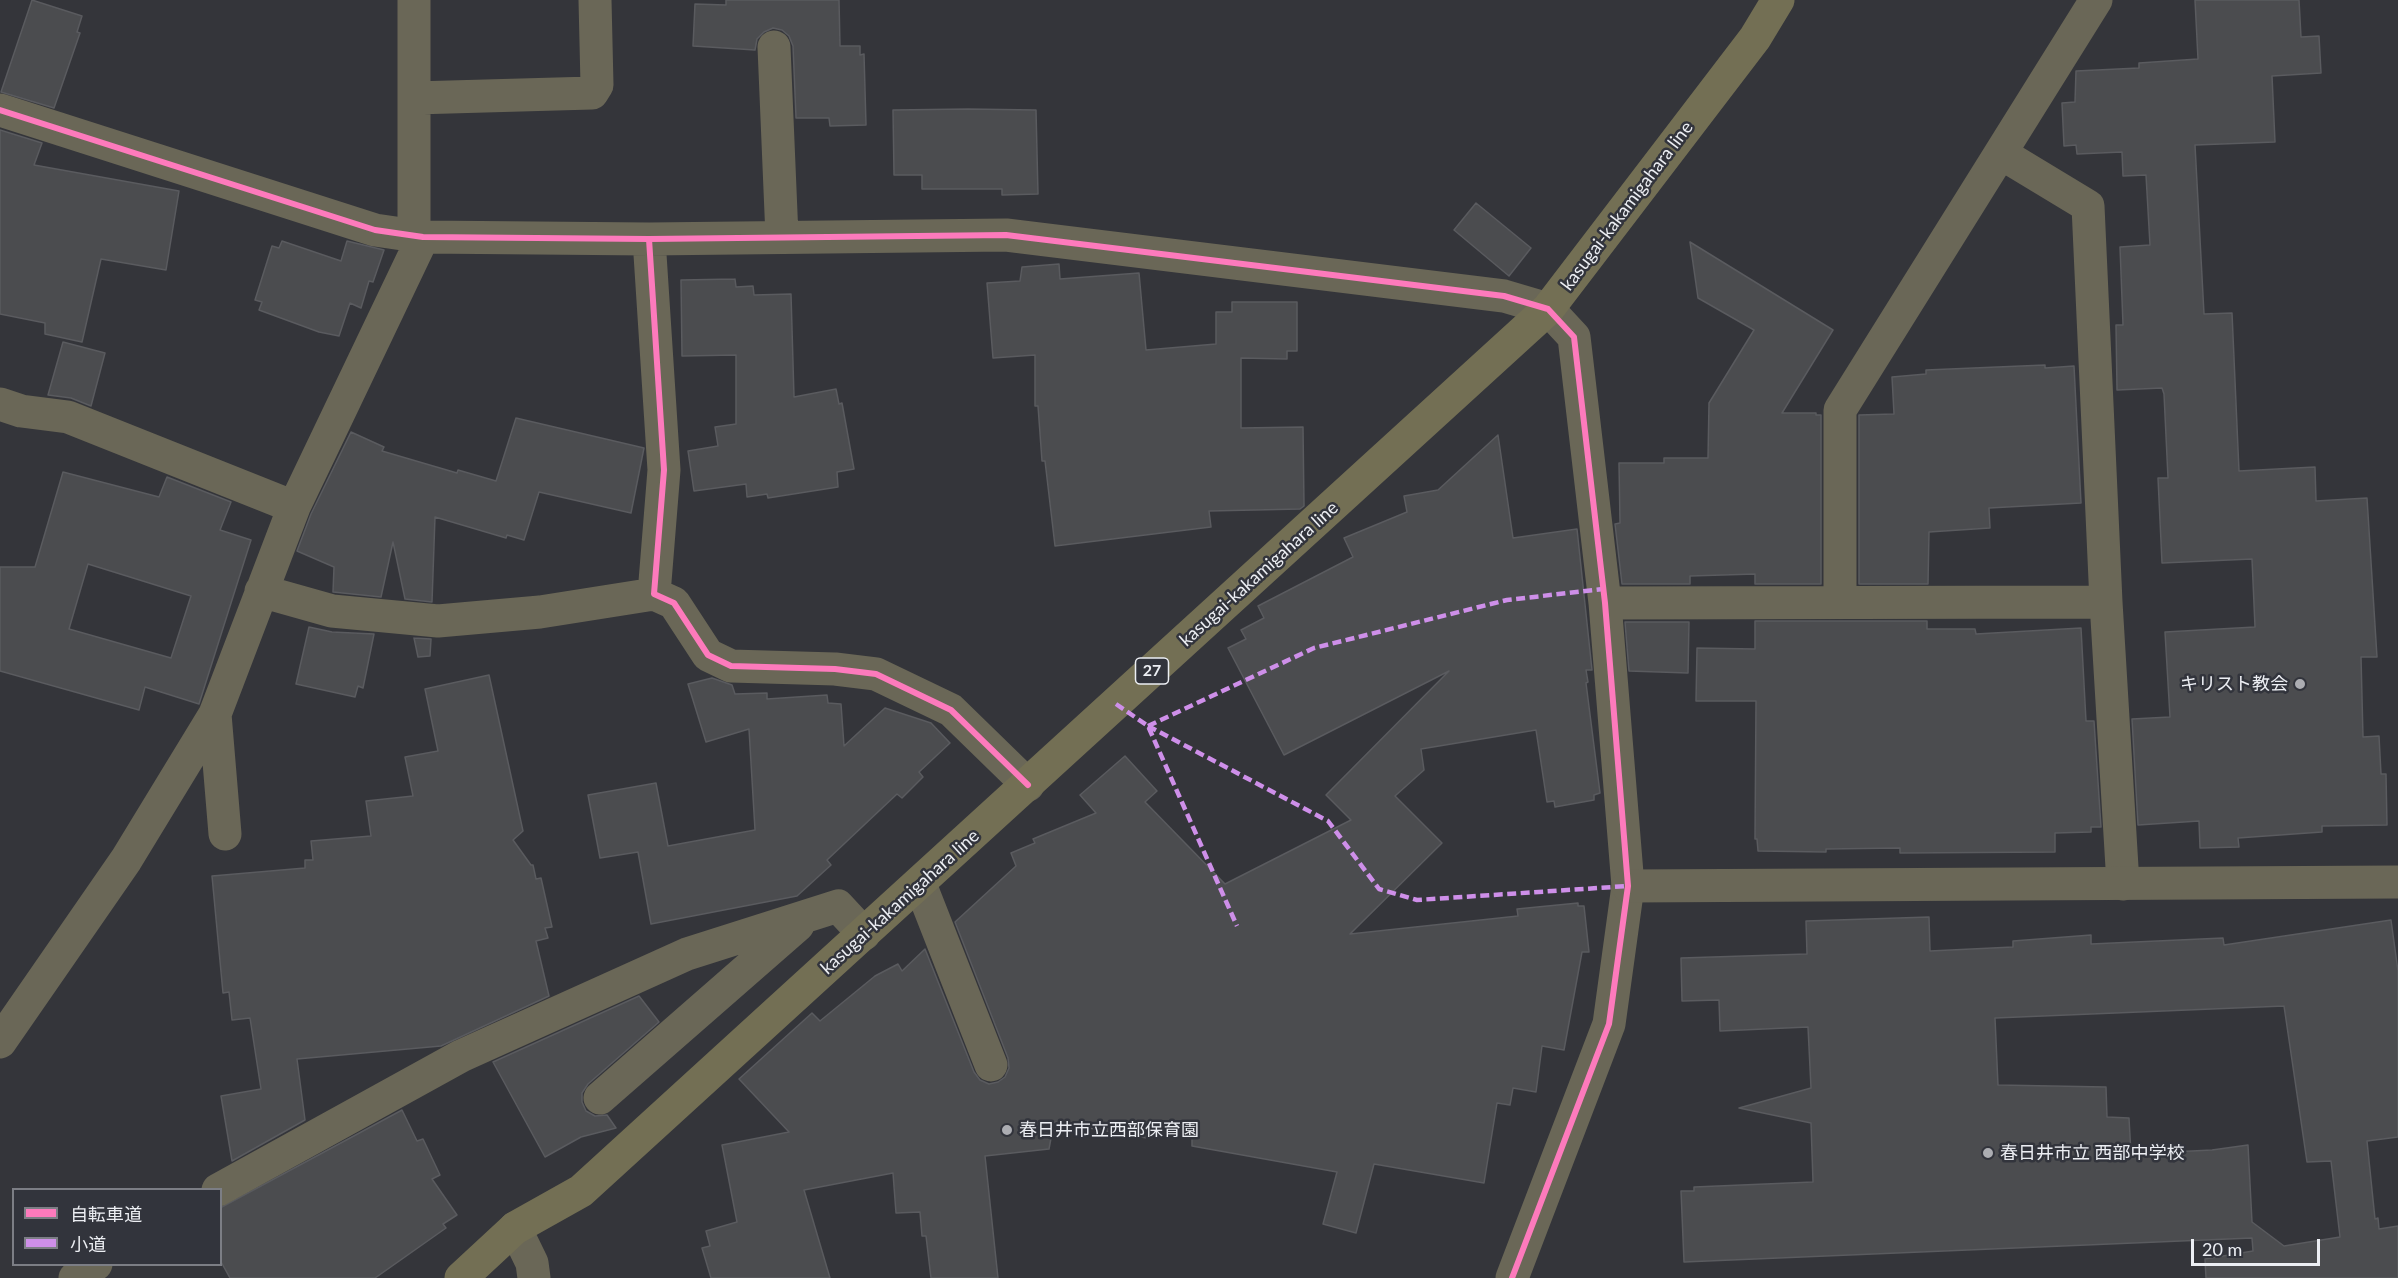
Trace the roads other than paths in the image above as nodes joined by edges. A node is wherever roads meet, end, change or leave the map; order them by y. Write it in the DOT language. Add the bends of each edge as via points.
graph roads {
  1 [pos="414,0"];
  2 [pos="596,0"];
  3 [pos="1778,0"];
  4 [pos="2096,0"];
  5 [pos="774,47"];
  6 [pos="414,98"];
  7 [pos="0,110"];
  8 [pos="2002,154"];
  9 [pos="419,237"];
  10 [pos="782,237"];
  11 [pos="649,239"];
  12 [pos="1548,309"];
  13 [pos="0,404"];
  14 [pos="294,507"];
  15 [pos="261,591"];
  16 [pos="654,594"];
  17 [pos="1840,602"];
  18 [pos="2106,602"];
  19 [pos="1605,603"];
  20 [pos="215,714"];
  21 [pos="1028,785"];
  22 [pos="225,834"];
  23 [pos="2398,882"];
  24 [pos="920,884"];
  25 [pos="2123,884"];
  26 [pos="1628,886"];
  27 [pos="807,916"];
  28 [pos="864,934"];
  29 [pos="0,1042"];
  30 [pos="991,1065"];
  31 [pos="600,1098"];
  32 [pos="222,1188"];
  33 [pos="515,1228"];
  34 [pos="93,1266"];
  35 [pos="75,1278"];
  36 [pos="461,1278"];
  37 [pos="534,1278"];
  38 [pos="1512,1278"];
  1 -- 6 [label="street"];
  2 -- 6 [label="street" via="597,85 592,93"];
  3 -- 12 [label="main road, kasugai-kakamigahara line / 27" via="1755,38"];
  4 -- 8 [label="street"];
  5 -- 10 [label="street"];
  6 -- 9 [label="street"];
  7 -- 9 [label="street" via="375,230"];
  8 -- 17 [label="street" via="1840,410"];
  8 -- 18 [label="street" via="2088,206"];
  9 -- 11 [label="street"];
  9 -- 14 [label="street"];
  10 -- 11 [label="street"];
  10 -- 12 [label="street" via="1006,235 1504,296"];
  11 -- 16 [label="street" via="663,470"];
  12 -- 19 [label="street" via="1574,337"];
  12 -- 21 [label="main road, kasugai-kakamigahara line / 27"];
  13 -- 14 [label="street" via="68,417"];
  14 -- 15 [label="street"];
  15 -- 16 [label="street" via="332,611 438,621 540,612"];
  15 -- 20 [label="street"];
  16 -- 21 [label="street" via="674,603 708,655 731,666 876,674 951,710"];
  17 -- 18 [label="street"];
  17 -- 19 [label="street"];
  18 -- 25 [label="street"];
  19 -- 26 [label="street"];
  20 -- 22 [label="street"];
  20 -- 29 [label="street" via="126,860"];
  21 -- 24 [label="main road, kasugai-kakamigahara line / 27"];
  23 -- 25 [label="street"];
  24 -- 28 [label="main road, kasugai-kakamigahara line / 27"];
  24 -- 30 [label="street"];
  25 -- 26 [label="street"];
  26 -- 38 [label="street" via="1609,1024"];
  27 -- 28 [label="street" via="838,906"];
  27 -- 31 [label="street"];
  27 -- 32 [label="street" via="687,954 461,1056"];
  28 -- 33 [label="main road, kasugai-kakamigahara line / 27" via="581,1191"];
  33 -- 36 [label="main road, kasugai-kakamigahara line / 27"];
  33 -- 37 [label="street" via="532,1263"];
  34 -- 35 [label="street"];
}
